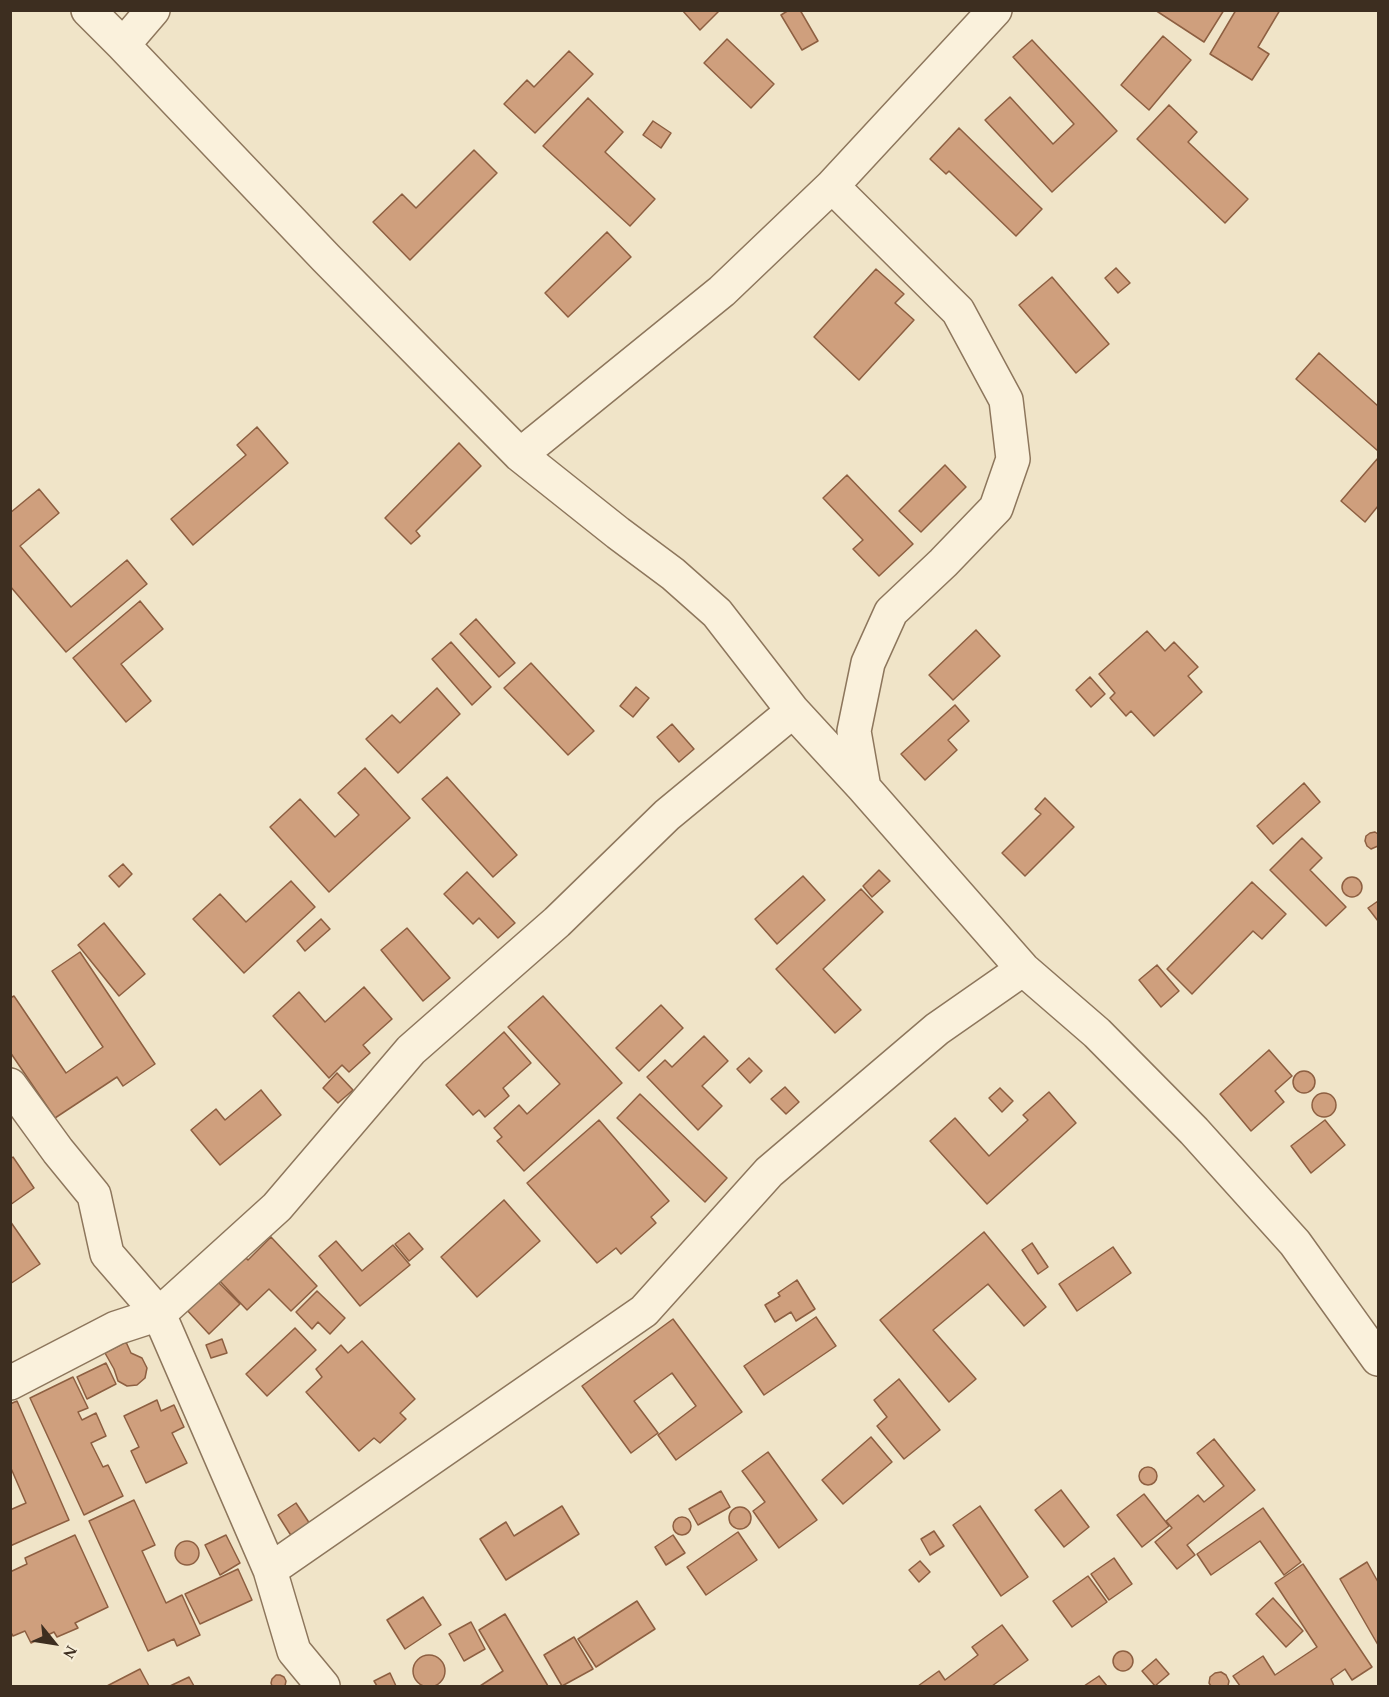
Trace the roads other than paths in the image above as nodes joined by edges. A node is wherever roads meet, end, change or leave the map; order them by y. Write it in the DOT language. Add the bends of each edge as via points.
graph roads {
  1 [pos="88,10"];
  2 [pos="153,10"];
  3 [pos="995,10"];
  4 [pos="123,45"];
  5 [pos="832,186"];
  6 [pos="520,455"];
  7 [pos="793,711"];
  8 [pos="864,788"];
  9 [pos="1023,969"];
  10 [pos="10,1085"];
  11 [pos="159,1314"];
  12 [pos="1378,1359"];
  13 [pos="10,1383"];
  14 [pos="270,1570"];
  15 [pos="323,1686"];
  1 -- 4 [label="street"];
  2 -- 4 [label="street"];
  3 -- 5 [label="street"];
  4 -- 6 [label="street"];
  5 -- 6 [label="street" via="722,291"];
  5 -- 8 [label="street" via="958,311 1006,400 1013,459 996,508 891,612 868,663 854,731"];
  6 -- 7 [label="street" via="717,613"];
  7 -- 8 [label="street"];
  7 -- 11 [label="street" via="667,815 557,922 411,1050 277,1207"];
  8 -- 9 [label="street"];
  9 -- 12 [label="street" via="1096,1033 1202,1140 1295,1243"];
  9 -- 14 [label="street" via="937,1029 769,1172 644,1311"];
  10 -- 11 [label="street" via="94,1195 107,1254"];
  11 -- 13 [label="street" via="116,1328"];
  11 -- 14 [label="street"];
  14 -- 15 [label="street" via="294,1651"];
}
